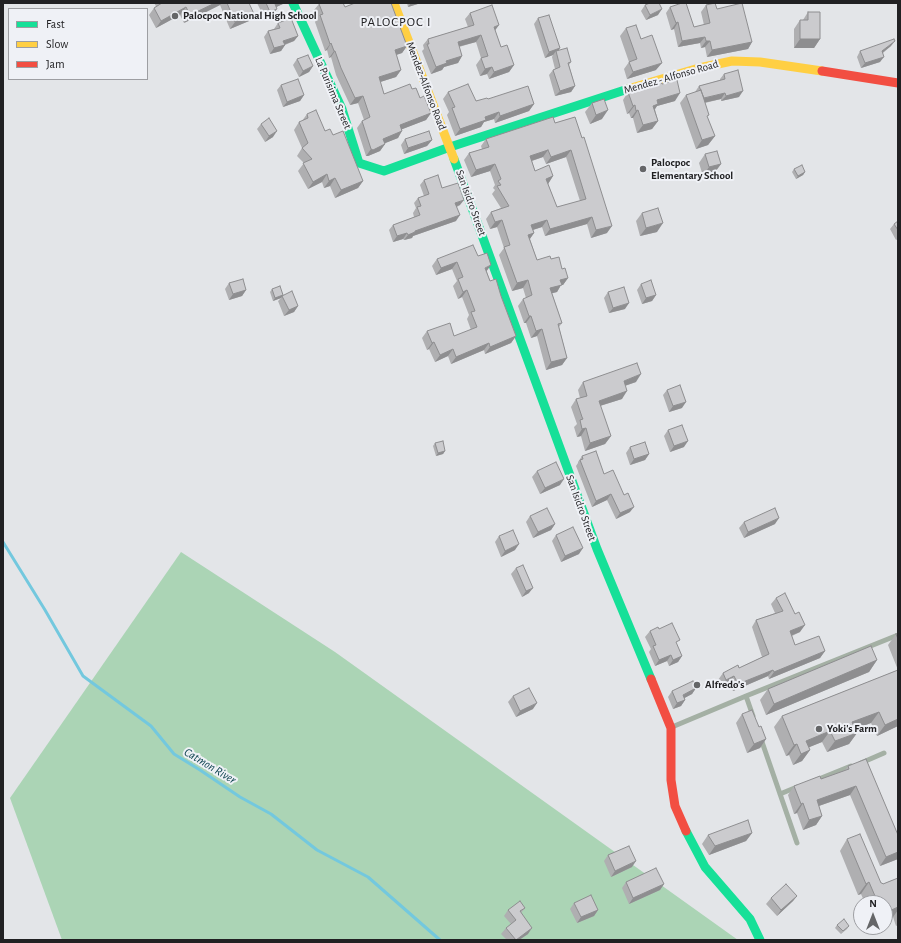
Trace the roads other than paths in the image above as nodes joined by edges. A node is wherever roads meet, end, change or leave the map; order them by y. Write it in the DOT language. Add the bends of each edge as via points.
graph roads {
  1 [pos="293,3"];
  2 [pos="394,3"];
  3 [pos="898,83"];
  4 [pos="450,147"];
  5 [pos="898,635"];
  6 [pos="746,696"];
  7 [pos="756,724"];
  8 [pos="671,728"];
  9 [pos="758,731"];
  10 [pos="884,753"];
  11 [pos="810,783"];
  12 [pos="802,786"];
  13 [pos="780,794"];
  14 [pos="797,843"];
  15 [pos="760,940"];
  1 -- 4 [label="street, La Purisima Street" via="342,109 359,163 384,171"];
  2 -- 4 [label="street, Mendez-Alfonso Road"];
  3 -- 4 [label="street, Mendez - Alfonso Road" via="760,62 732,61 648,82"];
  4 -- 8 [label="street, San Isidro Street" via="596,549"];
  5 -- 6 [label="lane"];
  6 -- 7 [label="lane"];
  6 -- 8 [label="lane"];
  8 -- 15 [label="street, San Isidro Street" via="671,780 675,806 705,867 750,919"];
  9 -- 13 [label="lane"];
  10 -- 11 [label="lane"];
  12 -- 13 [label="lane"];
  13 -- 14 [label="lane"];
}
